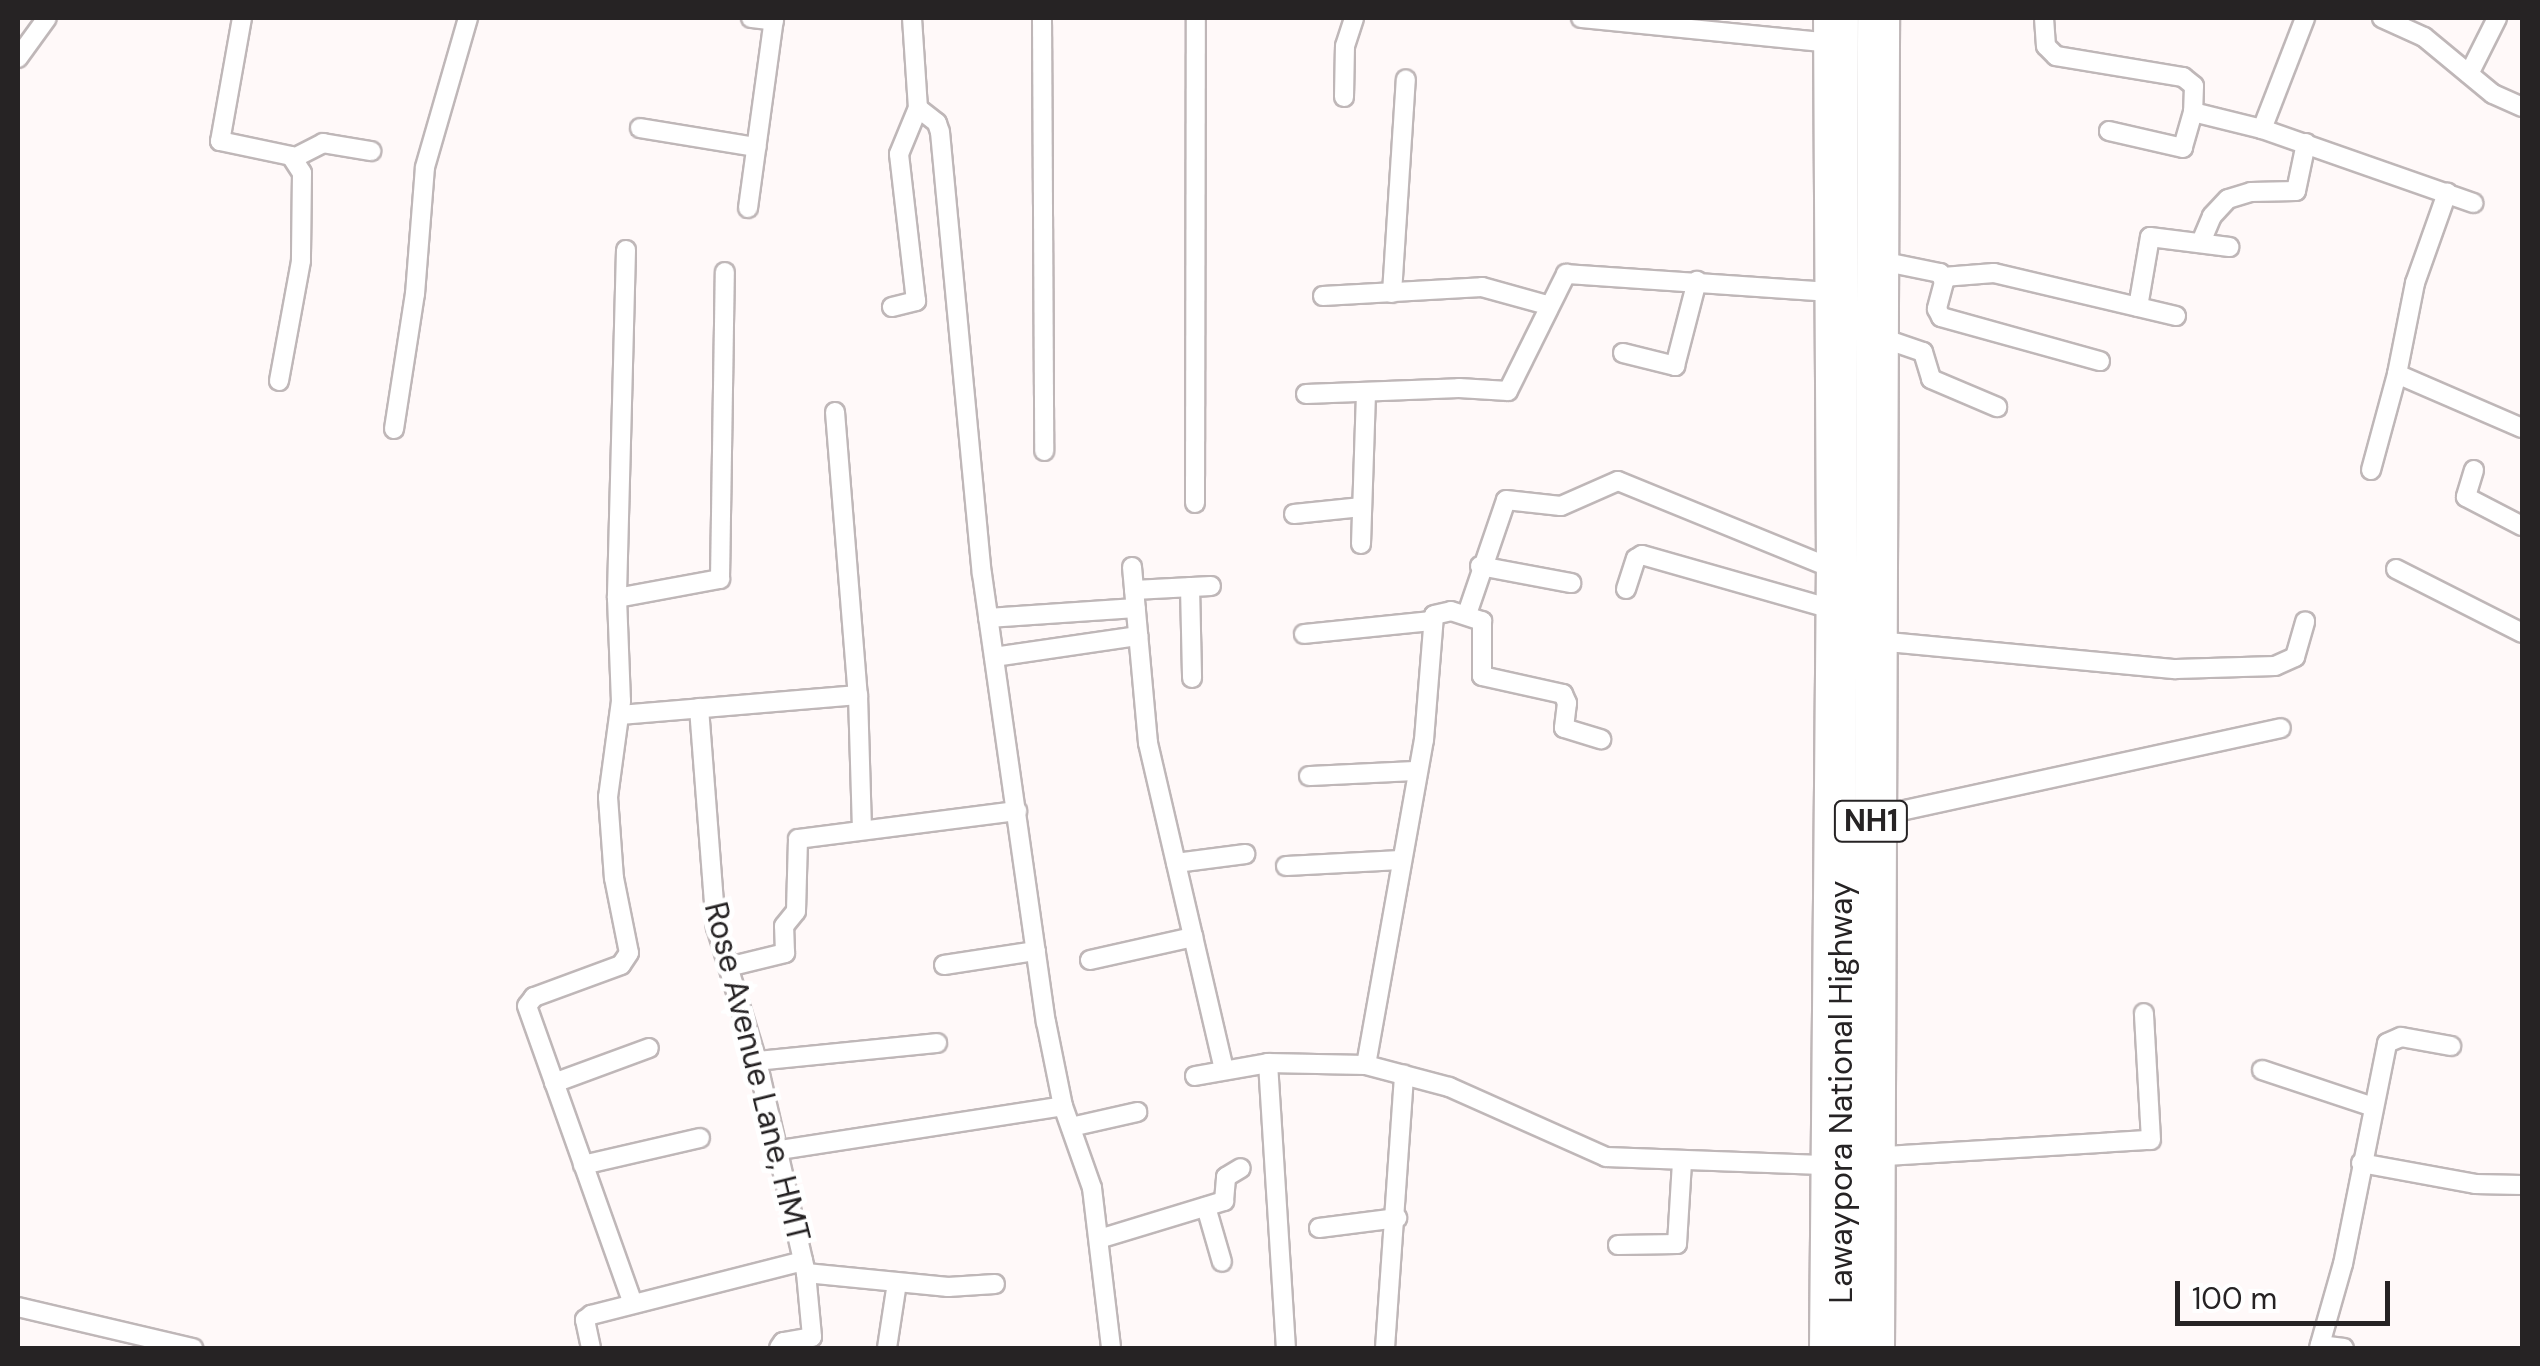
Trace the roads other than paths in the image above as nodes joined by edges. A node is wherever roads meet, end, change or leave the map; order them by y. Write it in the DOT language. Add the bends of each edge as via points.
graph roads {
  1 [pos="48,18"];
  2 [pos="242,18"];
  3 [pos="468,18"];
  4 [pos="751,18"];
  5 [pos="912,18"];
  6 [pos="1042,18"];
  7 [pos="1196,18"];
  8 [pos="1354,18"];
  9 [pos="1581,18"];
  10 [pos="1823,18"];
  11 [pos="1844,18"];
  12 [pos="1872,18"];
  13 [pos="1890,18"];
  14 [pos="2044,18"];
  15 [pos="2305,18"];
  16 [pos="2382,18"];
  17 [pos="2497,18"];
  18 [pos="774,19"];
  19 [pos="1620,20"];
  20 [pos="1668,22"];
  21 [pos="1823,42"];
  22 [pos="18,58"];
  23 [pos="2469,74"];
  24 [pos="1406,79"];
  25 [pos="1344,98"];
  26 [pos="918,108"];
  27 [pos="2522,108"];
  28 [pos="2193,112"];
  29 [pos="640,128"];
  30 [pos="2262,129"];
  31 [pos="2110,131"];
  32 [pos="2306,144"];
  33 [pos="756,147"];
  34 [pos="371,152"];
  35 [pos="294,158"];
  36 [pos="2448,193"];
  37 [pos="2474,203"];
  38 [pos="748,208"];
  39 [pos="2201,242"];
  40 [pos="2229,246"];
  41 [pos="626,250"];
  42 [pos="1880,261"];
  43 [pos="725,272"];
  44 [pos="1944,277"];
  45 [pos="1698,282"];
  46 [pos="1392,292"];
  47 [pos="1833,292"];
  48 [pos="1323,296"];
  49 [pos="1547,305"];
  50 [pos="892,307"];
  51 [pos="2138,307"];
  52 [pos="2176,316"];
  53 [pos="1888,340"];
  54 [pos="1623,353"];
  55 [pos="2100,361"];
  56 [pos="1834,367"];
  57 [pos="2397,374"];
  58 [pos="279,381"];
  59 [pos="1366,392"];
  60 [pos="1306,394"];
  61 [pos="1997,407"];
  62 [pos="835,412"];
  63 [pos="2522,428"];
  64 [pos="394,429"];
  65 [pos="1044,451"];
  66 [pos="2370,470"];
  67 [pos="2474,470"];
  68 [pos="1195,503"];
  69 [pos="1362,507"];
  70 [pos="1294,514"];
  71 [pos="2522,526"];
  72 [pos="1361,544"];
  73 [pos="1480,566"];
  74 [pos="1826,566"];
  75 [pos="1132,567"];
  76 [pos="2396,569"];
  77 [pos="1570,583"];
  78 [pos="1211,586"];
  79 [pos="1190,587"];
  80 [pos="1626,589"];
  81 [pos="617,598"];
  82 [pos="1135,599"];
  83 [pos="1824,607"];
  84 [pos="1467,614"];
  85 [pos="988,618"];
  86 [pos="1432,621"];
  87 [pos="2305,621"];
  88 [pos="2522,633"];
  89 [pos="1304,634"];
  90 [pos="1138,636"];
  91 [pos="1867,651"];
  92 [pos="994,656"];
  93 [pos="1192,678"];
  94 [pos="858,695"];
  95 [pos="699,708"];
  96 [pos="620,715"];
  97 [pos="2281,728"];
  98 [pos="1600,739"];
  99 [pos="1416,772"];
  100 [pos="1309,776"];
  101 [pos="1017,811"];
  102 [pos="1888,814"];
  103 [pos="862,828"];
  104 [pos="1245,854"];
  105 [pos="1401,860"];
  106 [pos="1176,863"];
  107 [pos="1286,866"];
  108 [pos="1193,937"];
  109 [pos="1036,952"];
  110 [pos="1090,960"];
  111 [pos="944,965"];
  112 [pos="728,967"];
  113 [pos="2144,1013"];
  114 [pos="937,1042"];
  115 [pos="2451,1046"];
  116 [pos="650,1048"];
  117 [pos="757,1060"];
  118 [pos="1268,1064"];
  119 [pos="1366,1065"];
  120 [pos="1224,1069"];
  121 [pos="2262,1070"];
  122 [pos="1404,1075"];
  123 [pos="1196,1076"];
  124 [pos="554,1083"];
  125 [pos="1063,1106"];
  126 [pos="2373,1107"];
  127 [pos="1137,1112"];
  128 [pos="1070,1127"];
  129 [pos="700,1138"];
  130 [pos="780,1150"];
  131 [pos="1886,1156"];
  132 [pos="1682,1163"];
  133 [pos="2361,1164"];
  134 [pos="584,1165"];
  135 [pos="1830,1165"];
  136 [pos="1240,1168"];
  137 [pos="2522,1185"];
  138 [pos="1206,1207"];
  139 [pos="1397,1218"];
  140 [pos="1319,1228"];
  141 [pos="1100,1239"];
  142 [pos="1618,1245"];
  143 [pos="1222,1262"];
  144 [pos="804,1267"];
  145 [pos="897,1283"];
  146 [pos="995,1284"];
  147 [pos="632,1301"];
  148 [pos="18,1307"];
  149 [pos="2320,1347"];
  150 [pos="193,1348"];
  151 [pos="591,1348"];
  152 [pos="778,1348"];
  153 [pos="887,1348"];
  154 [pos="1110,1348"];
  155 [pos="1286,1348"];
  156 [pos="1385,1348"];
  157 [pos="1819,1348"];
  158 [pos="1840,1348"];
  159 [pos="1867,1348"];
  160 [pos="1885,1348"];
  161 [pos="2344,1348"];
  1 -- 22 [label="street"];
  2 -- 35 [label="street" via="220,140"];
  3 -- 64 [label="street" via="425,166 415,294"];
  4 -- 18 [label="street"];
  5 -- 26 [label="street"];
  6 -- 65 [label="street"];
  7 -- 68 [label="street"];
  8 -- 25 [label="street" via="1345,46"];
  9 -- 19 [label="street"];
  10 -- 21 [label="street"];
  11 -- 47 [label="highway, NH1"];
  12 -- 42 [label="highway, NH1"];
  13 -- 42 [label="street"];
  14 -- 28 [label="street" via="2050,52 2182,77 2194,86"];
  15 -- 30 [label="street"];
  16 -- 23 [label="street" via="2424,38"];
  17 -- 23 [label="street"];
  18 -- 33 [label="street"];
  19 -- 20 [label="street"];
  20 -- 21 [label="street"];
  21 -- 47 [label="street"];
  23 -- 27 [label="street"];
  24 -- 46 [label="street"];
  26 -- 50 [label="street" via="899,154 916,300"];
  26 -- 85 [label="street" via="940,132"];
  28 -- 30 [label="street"];
  28 -- 31 [label="street" via="2180,149"];
  29 -- 33 [label="street"];
  30 -- 32 [label="street"];
  32 -- 36 [label="street"];
  32 -- 39 [label="street" via="2296,190 2228,199"];
  33 -- 38 [label="street"];
  34 -- 35 [label="street" via="323,143"];
  35 -- 58 [label="street" via="302,173 302,248"];
  36 -- 37 [label="street"];
  36 -- 57 [label="street" via="2415,283"];
  39 -- 40 [label="street"];
  39 -- 51 [label="street" via="2150,238"];
  41 -- 81 [label="street"];
  42 -- 44 [label="street"];
  42 -- 53 [label="street"];
  42 -- 91 [label="highway, NH1"];
  43 -- 81 [label="street" via="720,579"];
  44 -- 51 [label="street" via="1994,272"];
  44 -- 55 [label="street" via="1936,309 1941,317"];
  45 -- 47 [label="street"];
  45 -- 49 [label="street" via="1566,274"];
  45 -- 54 [label="street" via="1676,366"];
  46 -- 48 [label="street"];
  46 -- 49 [label="street" via="1482,288"];
  47 -- 56 [label="highway, NH1"];
  49 -- 59 [label="street" via="1508,391"];
  51 -- 52 [label="street"];
  53 -- 61 [label="street" via="1923,352 1931,378"];
  53 -- 91 [label="street"];
  56 -- 74 [label="street"];
  56 -- 91 [label="highway, NH1"];
  57 -- 63 [label="street"];
  57 -- 66 [label="street"];
  59 -- 60 [label="street"];
  59 -- 69 [label="street"];
  62 -- 94 [label="street"];
  67 -- 71 [label="street" via="2466,497"];
  69 -- 70 [label="street"];
  69 -- 72 [label="street"];
  73 -- 74 [label="street" via="1506,500 1561,506 1618,480"];
  73 -- 77 [label="street"];
  73 -- 84 [label="street"];
  74 -- 83 [label="street"];
  75 -- 82 [label="street"];
  76 -- 88 [label="street"];
  78 -- 79 [label="street"];
  79 -- 82 [label="street"];
  79 -- 93 [label="street"];
  80 -- 83 [label="street" via="1636,558 1646,555"];
  81 -- 96 [label="street"];
  82 -- 85 [label="street"];
  82 -- 90 [label="street"];
  83 -- 135 [label="street"];
  84 -- 86 [label="street" via="1442,611"];
  84 -- 98 [label="street" via="1484,623 1482,676 1563,694 1564,728"];
  85 -- 92 [label="street"];
  86 -- 89 [label="street"];
  86 -- 99 [label="street"];
  87 -- 91 [label="street" via="2294,657 2275,666 2176,669"];
  90 -- 92 [label="street"];
  90 -- 106 [label="street" via="1148,743"];
  91 -- 102 [label="street"];
  91 -- 135 [label="highway, Lawaypora National Highway / NH1"];
  91 -- 159 [label="highway, NH1"];
  92 -- 101 [label="street"];
  94 -- 95 [label="street"];
  94 -- 103 [label="street"];
  95 -- 96 [label="street"];
  95 -- 112 [label="street, Rose Avenue Lane, HMT" via="714,912"];
  96 -- 124 [label="street" via="608,797 628,958 528,1002"];
  97 -- 102 [label="street"];
  99 -- 100 [label="street"];
  99 -- 105 [label="street"];
  101 -- 103 [label="street"];
  101 -- 109 [label="street"];
  102 -- 131 [label="street"];
  103 -- 112 [label="street" via="797,840 796,911 784,926 785,953"];
  104 -- 106 [label="street"];
  105 -- 107 [label="street"];
  105 -- 119 [label="street"];
  106 -- 108 [label="street"];
  108 -- 110 [label="street"];
  108 -- 120 [label="street"];
  109 -- 111 [label="street"];
  109 -- 125 [label="street"];
  112 -- 117 [label="street, Rose Avenue Lane, HMT"];
  113 -- 131 [label="street" via="2151,1140"];
  114 -- 117 [label="street"];
  115 -- 126 [label="street" via="2391,1038"];
  116 -- 124 [label="street"];
  117 -- 130 [label="street, Rose Avenue Lane, HMT"];
  118 -- 119 [label="street"];
  118 -- 120 [label="street"];
  118 -- 155 [label="street"];
  119 -- 122 [label="street"];
  120 -- 123 [label="street"];
  121 -- 126 [label="street"];
  122 -- 132 [label="street" via="1480,1099 1606,1157"];
  122 -- 139 [label="street"];
  124 -- 134 [label="street"];
  125 -- 128 [label="street"];
  125 -- 130 [label="street"];
  126 -- 133 [label="street"];
  127 -- 128 [label="street"];
  128 -- 141 [label="street" via="1092,1188"];
  129 -- 134 [label="street"];
  130 -- 144 [label="street, Rose Avenue Lane, HMT"];
  131 -- 160 [label="street"];
  132 -- 135 [label="street"];
  132 -- 142 [label="street" via="1677,1244"];
  133 -- 137 [label="street" via="2474,1184"];
  133 -- 149 [label="street"];
  134 -- 147 [label="street"];
  135 -- 157 [label="street"];
  135 -- 158 [label="highway, Lawaypora National Highway / NH1"];
  136 -- 138 [label="street" via="1226,1177 1226,1198"];
  138 -- 141 [label="street"];
  138 -- 143 [label="street"];
  139 -- 140 [label="street"];
  139 -- 156 [label="street"];
  141 -- 154 [label="street"];
  144 -- 145 [label="street"];
  144 -- 147 [label="street"];
  144 -- 152 [label="street, Rose Avenue Lane, HMT" via="812,1337"];
  145 -- 146 [label="street"];
  145 -- 153 [label="street"];
  147 -- 151 [label="street" via="586,1317"];
  148 -- 150 [label="street"];
  149 -- 161 [label="street"];
}
